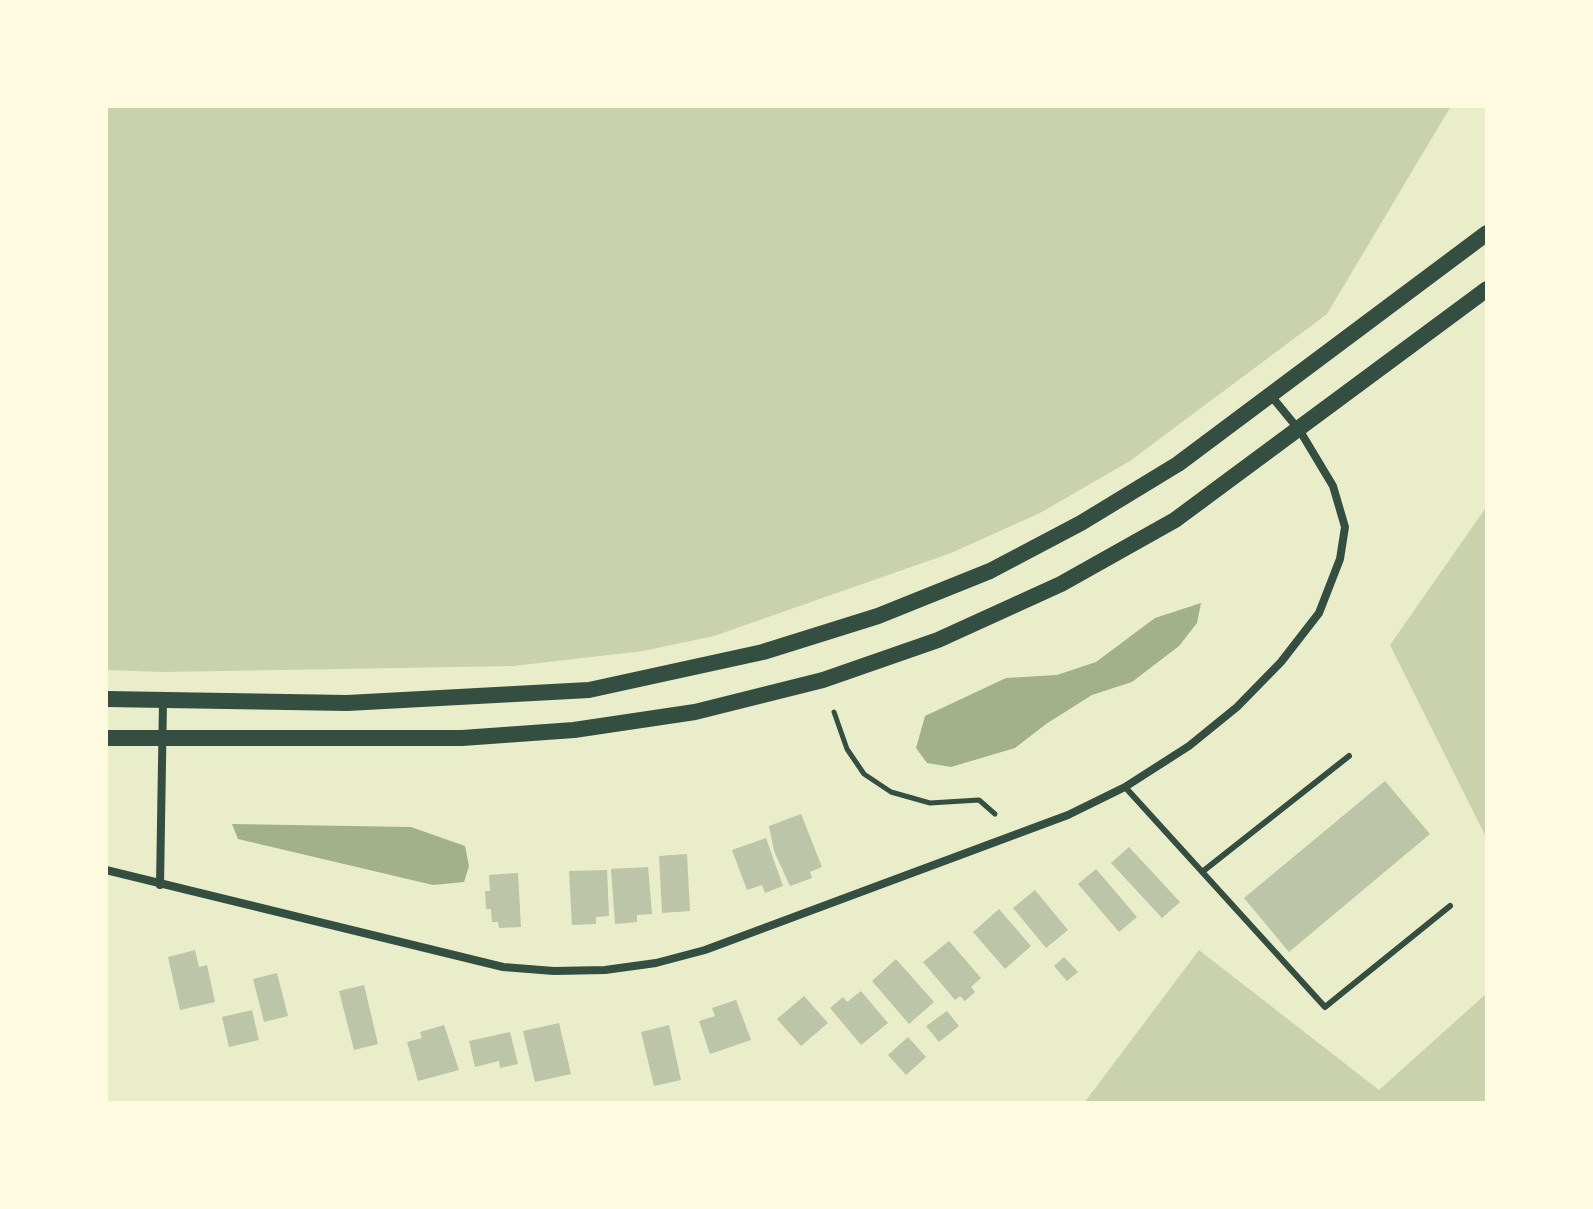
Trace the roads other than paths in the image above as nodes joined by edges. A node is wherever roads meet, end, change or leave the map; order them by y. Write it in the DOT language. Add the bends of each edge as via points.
graph roads {
  1 [pos="1487,233"];
  2 [pos="1487,289"];
  3 [pos="1272,397"];
  4 [pos="1300,431"];
  5 [pos="106,699"];
  6 [pos="163,701"];
  7 [pos="106,738"];
  8 [pos="162,739"];
  9 [pos="1349,756"];
  10 [pos="1125,787"];
  11 [pos="106,870"];
  12 [pos="1202,872"];
  13 [pos="160,885"];
  14 [pos="1450,906"];
  1 -- 3 [label="main road"];
  2 -- 4 [label="main road"];
  3 -- 4 [label="street"];
  3 -- 6 [label="main road" via="1178,464 990,571 878,616 763,652 589,690 347,703"];
  4 -- 8 [label="main road" via="1175,520 1061,584 938,640 823,680 695,712 574,730 462,738"];
  4 -- 10 [label="street" via="1333,486 1345,527 1340,559 1319,613 1237,707"];
  5 -- 6 [label="main road"];
  6 -- 8 [label="street"];
  7 -- 8 [label="main road"];
  8 -- 13 [label="street"];
  9 -- 12 [label="lane"];
  10 -- 12 [label="lane"];
  10 -- 13 [label="street" via="1068,815 705,950 605,970 503,967"];
  11 -- 13 [label="street"];
  12 -- 14 [label="lane" via="1325,1007"];
}
